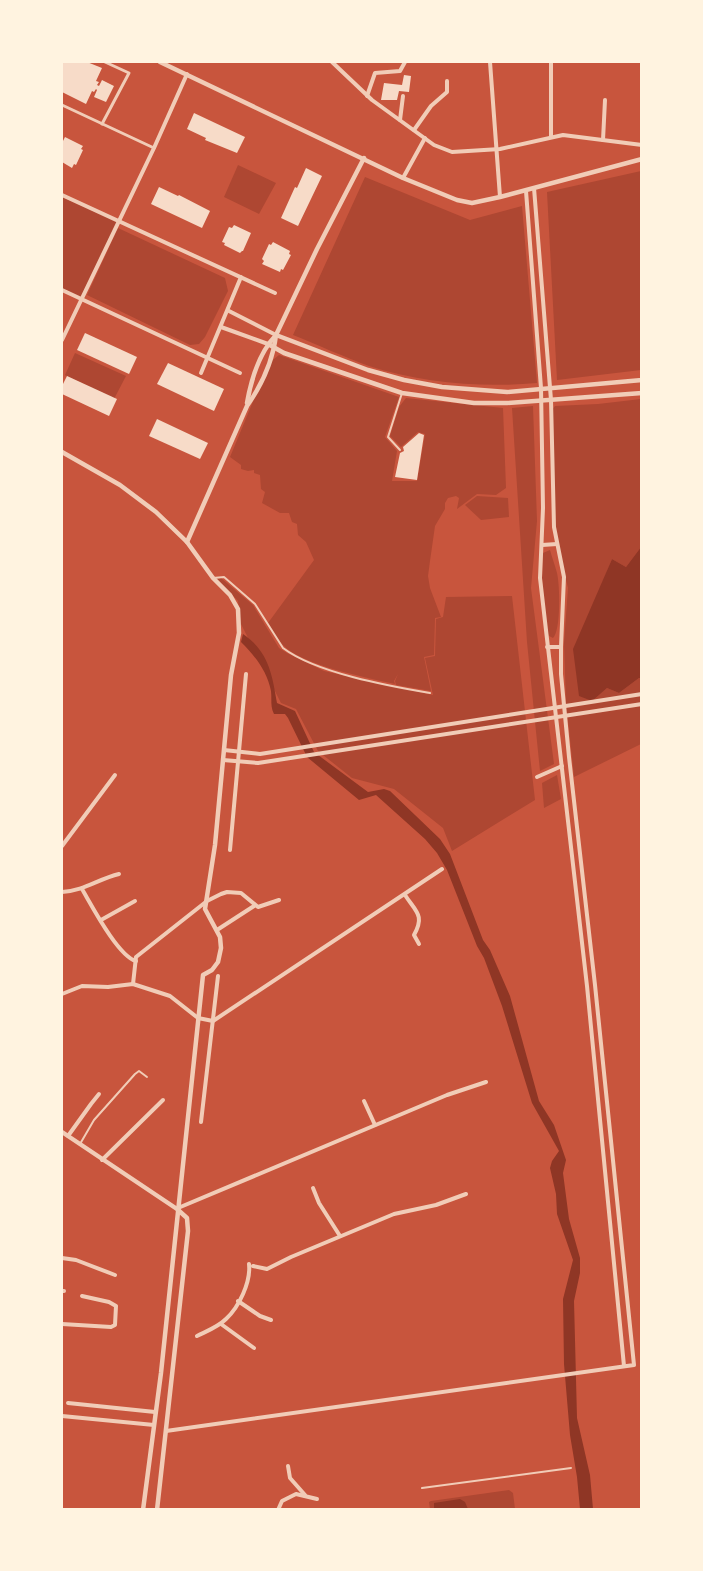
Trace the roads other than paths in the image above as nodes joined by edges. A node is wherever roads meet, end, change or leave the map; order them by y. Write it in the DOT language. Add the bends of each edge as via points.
graph roads {
  1 [pos="105,62"];
  2 [pos="160,62"];
  3 [pos="332,62"];
  4 [pos="405,62"];
  5 [pos="490,62"];
  6 [pos="550,62"];
  7 [pos="187,74"];
  8 [pos="447,81"];
  9 [pos="367,96"];
  10 [pos="403,96"];
  11 [pos="605,100"];
  12 [pos="62,105"];
  13 [pos="400,120"];
  14 [pos="102,124"];
  15 [pos="414,130"];
  16 [pos="551,137"];
  17 [pos="425,138"];
  18 [pos="603,140"];
  19 [pos="642,145"];
  20 [pos="154,148"];
  21 [pos="497,149"];
  22 [pos="364,158"];
  23 [pos="642,159"];
  24 [pos="403,178"];
  25 [pos="534,188"];
  26 [pos="526,191"];
  27 [pos="62,195"];
  28 [pos="500,197"];
  29 [pos="119,221"];
  30 [pos="242,278"];
  31 [pos="62,290"];
  32 [pos="275,293"];
  33 [pos="81,299"];
  34 [pos="229,310"];
  35 [pos="221,327"];
  36 [pos="276,335"];
  37 [pos="62,340"];
  38 [pos="268,344"];
  39 [pos="275,346"];
  40 [pos="208,358"];
  41 [pos="201,373"];
  42 [pos="240,373"];
  43 [pos="642,380"];
  44 [pos="541,388"];
  45 [pos="550,388"];
  46 [pos="507,392"];
  47 [pos="402,393"];
  48 [pos="642,393"];
  49 [pos="551,400"];
  50 [pos="541,401"];
  51 [pos="507,403"];
  52 [pos="247,406"];
  53 [pos="400,450"];
  54 [pos="62,452"];
  55 [pos="187,542"];
  56 [pos="542,544"];
  57 [pos="557,544"];
  58 [pos="213,578"];
  59 [pos="547,647"];
  60 [pos="561,647"];
  61 [pos="246,674"];
  62 [pos="430,693"];
  63 [pos="642,694"];
  64 [pos="642,704"];
  65 [pos="564,706"];
  66 [pos="554,707"];
  67 [pos="565,717"];
  68 [pos="556,718"];
  69 [pos="224,750"];
  70 [pos="239,752"];
  71 [pos="267,753"];
  72 [pos="223,760"];
  73 [pos="238,761"];
  74 [pos="268,762"];
  75 [pos="562,765"];
  76 [pos="116,776"];
  77 [pos="537,777"];
  78 [pos="62,846"];
  79 [pos="230,850"];
  80 [pos="442,868"];
  81 [pos="119,874"];
  82 [pos="82,889"];
  83 [pos="62,892"];
  84 [pos="405,895"];
  85 [pos="279,900"];
  86 [pos="135,901"];
  87 [pos="207,901"];
  88 [pos="254,906"];
  89 [pos="101,920"];
  90 [pos="217,930"];
  91 [pos="418,944"];
  92 [pos="136,961"];
  93 [pos="218,976"];
  94 [pos="133,984"];
  95 [pos="595,985"];
  96 [pos="587,986"];
  97 [pos="62,994"];
  98 [pos="198,1018"];
  99 [pos="213,1021"];
  100 [pos="147,1077"];
  101 [pos="486,1082"];
  102 [pos="99,1095"];
  103 [pos="164,1100"];
  104 [pos="364,1101"];
  105 [pos="201,1122"];
  106 [pos="375,1125"];
  107 [pos="62,1132"];
  108 [pos="68,1136"];
  109 [pos="80,1144"];
  110 [pos="102,1160"];
  111 [pos="313,1188"];
  112 [pos="466,1194"];
  113 [pos="177,1209"];
  114 [pos="340,1236"];
  115 [pos="62,1258"];
  116 [pos="115,1275"];
  117 [pos="82,1296"];
  118 [pos="238,1301"];
  119 [pos="271,1320"];
  120 [pos="62,1324"];
  121 [pos="220,1324"];
  122 [pos="197,1336"];
  123 [pos="254,1348"];
  124 [pos="624,1366"];
  125 [pos="160,1383"];
  126 [pos="172,1385"];
  127 [pos="68,1403"];
  128 [pos="155,1412"];
  129 [pos="62,1416"];
  130 [pos="154,1425"];
  131 [pos="166,1431"];
  132 [pos="288,1467"];
  133 [pos="571,1468"];
  134 [pos="422,1488"];
  135 [pos="305,1496"];
  136 [pos="317,1498"];
  137 [pos="143,1509"];
  138 [pos="157,1509"];
  139 [pos="278,1509"];
  1 -- 14 [label="street" via="129,73"];
  2 -- 7 [label="street"];
  3 -- 9 [label="street"];
  4 -- 9 [label="street" via="400,71 375,73"];
  5 -- 21 [label="street"];
  6 -- 16 [label="street"];
  7 -- 20 [label="street"];
  7 -- 22 [label="street"];
  8 -- 15 [label="street" via="447,92"];
  9 -- 13 [label="street"];
  10 -- 13 [label="street"];
  11 -- 18 [label="street"];
  12 -- 14 [label="street"];
  13 -- 15 [label="street"];
  14 -- 20 [label="street"];
  15 -- 17 [label="street"];
  16 -- 18 [label="street"];
  16 -- 21 [label="street"];
  17 -- 21 [label="street" via="452,152"];
  17 -- 24 [label="street"];
  18 -- 19 [label="street"];
  20 -- 29 [label="street"];
  21 -- 28 [label="street"];
  22 -- 24 [label="street"];
  22 -- 36 [label="street"];
  23 -- 25 [label="street"];
  24 -- 28 [label="street" via="471,203"];
  25 -- 26 [label="street"];
  25 -- 45 [label="street"];
  26 -- 28 [label="street"];
  26 -- 44 [label="street"];
  27 -- 29 [label="street"];
  29 -- 30 [label="street"];
  29 -- 33 [label="street"];
  30 -- 32 [label="street"];
  30 -- 34 [label="street"];
  31 -- 33 [label="street"];
  33 -- 37 [label="street"];
  33 -- 40 [label="street"];
  34 -- 35 [label="street"];
  34 -- 36 [label="street"];
  35 -- 38 [label="street"];
  35 -- 40 [label="street"];
  36 -- 38 [label="street"];
  36 -- 39 [label="street"];
  36 -- 46 [label="street" via="404,380"];
  38 -- 39 [label="street"];
  38 -- 52 [label="street"];
  39 -- 47 [label="street" via="284,353"];
  39 -- 52 [label="street" via="257,392"];
  40 -- 41 [label="street"];
  40 -- 42 [label="street"];
  43 -- 45 [label="street"];
  44 -- 45 [label="street"];
  44 -- 46 [label="street"];
  44 -- 50 [label="street"];
  45 -- 49 [label="street"];
  46 -- 51 [label="street"];
  47 -- 51 [label="street" via="474,403"];
  47 -- 53 [label="lane" via="388,437"];
  48 -- 49 [label="street"];
  49 -- 50 [label="street"];
  49 -- 57 [label="street"];
  50 -- 51 [label="street"];
  50 -- 56 [label="street"];
  52 -- 55 [label="street"];
  54 -- 55 [label="street" via="120,485"];
  55 -- 58 [label="street"];
  56 -- 57 [label="street"];
  56 -- 59 [label="street" via="540,578"];
  57 -- 60 [label="street" via="564,577"];
  58 -- 62 [label="lane" via="224,577 255,604 290,653 323,667"];
  58 -- 69 [label="street" via="238,609 239,633"];
  59 -- 60 [label="street"];
  59 -- 66 [label="street"];
  60 -- 65 [label="street"];
  61 -- 70 [label="street"];
  63 -- 65 [label="street"];
  64 -- 67 [label="street"];
  65 -- 66 [label="street"];
  65 -- 67 [label="street"];
  66 -- 68 [label="street"];
  66 -- 71 [label="street"];
  67 -- 68 [label="street"];
  67 -- 95 [label="street"];
  68 -- 74 [label="street"];
  68 -- 75 [label="street"];
  69 -- 70 [label="street"];
  69 -- 72 [label="street"];
  70 -- 71 [label="street"];
  70 -- 73 [label="street"];
  71 -- 74 [label="street"];
  72 -- 73 [label="street"];
  72 -- 87 [label="street"];
  73 -- 74 [label="street"];
  73 -- 79 [label="street"];
  75 -- 77 [label="street"];
  75 -- 96 [label="street"];
  76 -- 78 [label="street"];
  80 -- 84 [label="street"];
  81 -- 82 [label="street"];
  82 -- 83 [label="street"];
  82 -- 89 [label="street"];
  84 -- 91 [label="street" via="420,919 414,935"];
  84 -- 99 [label="street"];
  85 -- 88 [label="street"];
  86 -- 89 [label="street"];
  87 -- 88 [label="street" via="232,892 244,894"];
  87 -- 90 [label="street" via="205,909"];
  87 -- 92 [label="street" via="136,957"];
  88 -- 90 [label="street"];
  89 -- 92 [label="street" via="127,957"];
  90 -- 98 [label="street" via="221,948 218,962 203,975"];
  92 -- 94 [label="street"];
  93 -- 99 [label="street"];
  94 -- 97 [label="street" via="82,986"];
  94 -- 98 [label="street" via="170,996"];
  95 -- 96 [label="street"];
  95 -- 124 [label="street" via="634,1365"];
  96 -- 124 [label="street"];
  98 -- 99 [label="street"];
  98 -- 113 [label="street"];
  99 -- 105 [label="street"];
  100 -- 109 [label="lane" via="139,1071 135,1074 93,1120"];
  101 -- 106 [label="street"];
  102 -- 108 [label="street"];
  103 -- 110 [label="street"];
  104 -- 106 [label="street"];
  106 -- 113 [label="street"];
  107 -- 108 [label="street"];
  108 -- 109 [label="street"];
  109 -- 110 [label="street"];
  110 -- 113 [label="street"];
  111 -- 114 [label="street"];
  112 -- 114 [label="street" via="394,1214"];
  113 -- 125 [label="street"];
  113 -- 126 [label="street" via="187,1218 188,1231"];
  114 -- 118 [label="street" via="267,1269 251,1265"];
  115 -- 116 [label="street"];
  117 -- 120 [label="street" via="116,1306 115,1325"];
  118 -- 119 [label="street"];
  118 -- 121 [label="street"];
  121 -- 122 [label="street"];
  121 -- 123 [label="street"];
  124 -- 131 [label="street"];
  125 -- 126 [label="street"];
  125 -- 128 [label="street"];
  126 -- 131 [label="street"];
  127 -- 128 [label="street"];
  128 -- 130 [label="street"];
  129 -- 130 [label="street"];
  130 -- 137 [label="street"];
  131 -- 138 [label="street"];
  132 -- 135 [label="street" via="290,1478"];
  133 -- 134 [label="lane"];
  135 -- 136 [label="street"];
  135 -- 139 [label="street" via="290,1496"];
}
